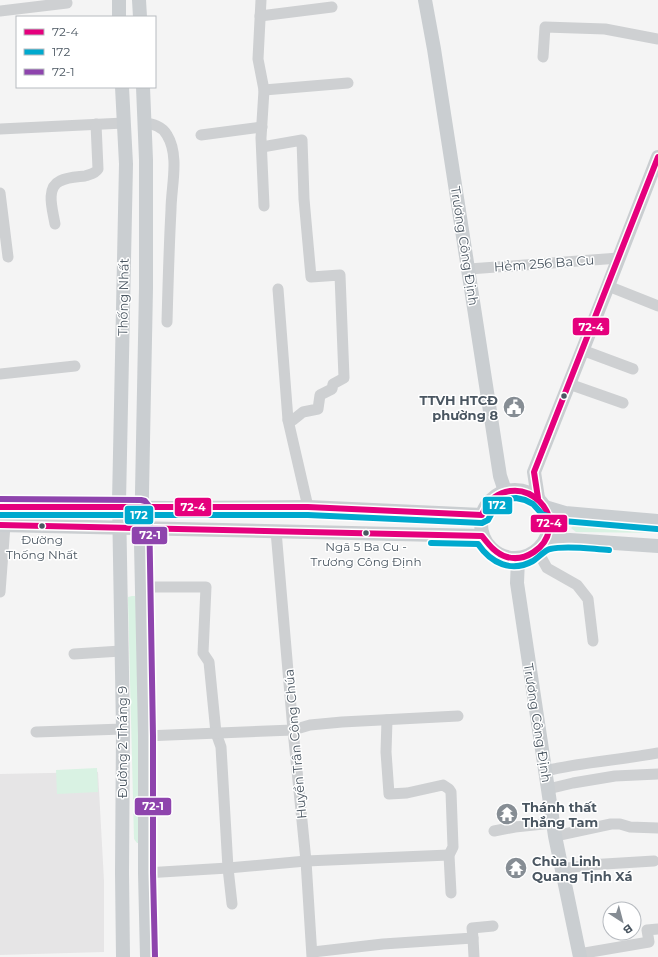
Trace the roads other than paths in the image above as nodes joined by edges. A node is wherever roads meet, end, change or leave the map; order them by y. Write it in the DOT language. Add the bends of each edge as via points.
graph roads {
  1 [pos="119,0"];
  2 [pos="139,0"];
  3 [pos="261,0"];
  4 [pos="425,0"];
  5 [pos="67,3"];
  6 [pos="332,7"];
  7 [pos="0,11"];
  8 [pos="119,16"];
  9 [pos="140,16"];
  10 [pos="260,16"];
  11 [pos="658,39"];
  12 [pos="543,57"];
  13 [pos="348,84"];
  14 [pos="122,88"];
  15 [pos="143,88"];
  16 [pos="264,90"];
  17 [pos="124,123"];
  18 [pos="144,123"];
  19 [pos="96,124"];
  20 [pos="262,127"];
  21 [pos="0,129"];
  22 [pos="201,135"];
  23 [pos="262,147"];
  24 [pos="658,157"];
  25 [pos="654,181"];
  26 [pos="0,193"];
  27 [pos="264,206"];
  28 [pos="55,224"];
  29 [pos="8,257"];
  30 [pos="619,258"];
  31 [pos="469,269"];
  32 [pos="608,286"];
  33 [pos="146,288"];
  34 [pos="123,289"];
  35 [pos="278,290"];
  36 [pos="658,306"];
  37 [pos="166,322"];
  38 [pos="582,350"];
  39 [pos="75,366"];
  40 [pos="634,369"];
  41 [pos="0,374"];
  42 [pos="569,384"];
  43 [pos="623,403"];
  44 [pos="288,420"];
  45 [pos="505,491"];
  46 [pos="541,503"];
  47 [pos="0,507"];
  48 [pos="308,507"];
  49 [pos="119,508"];
  50 [pos="141,508"];
  51 [pos="482,515"];
  52 [pos="658,521"];
  53 [pos="2,525"];
  54 [pos="119,528"];
  55 [pos="141,528"];
  56 [pos="276,532"];
  57 [pos="482,536"];
  58 [pos="541,545"];
  59 [pos="658,546"];
  60 [pos="518,559"];
  61 [pos="142,587"];
  62 [pos="0,592"];
  63 [pos="593,641"];
  64 [pos="121,651"];
  65 [pos="74,654"];
  66 [pos="458,716"];
  67 [pos="387,720"];
  68 [pos="123,729"];
  69 [pos="293,730"];
  70 [pos="36,732"];
  71 [pos="216,733"];
  72 [pos="145,736"];
  73 [pos="658,753"];
  74 [pos="545,770"];
  75 [pos="658,774"];
  76 [pos="548,789"];
  77 [pos="658,828"];
  78 [pos="554,829"];
  79 [pos="494,831"];
  80 [pos="449,855"];
  81 [pos="306,861"];
  82 [pos="654,861"];
  83 [pos="228,868"];
  84 [pos="562,869"];
  85 [pos="145,872"];
  86 [pos="122,873"];
  87 [pos="451,893"];
  88 [pos="232,904"];
  89 [pos="493,926"];
  90 [pos="658,929"];
  91 [pos="472,938"];
  92 [pos="313,955"];
  93 [pos="580,955"];
  94 [pos="124,957"];
  95 [pos="147,957"];
  96 [pos="474,957"];
  1 -- 8 [label="main road"];
  2 -- 9 [label="main road"];
  3 -- 10 [label="street"];
  4 -- 31 [label="main road, Trương Công Định"];
  5 -- 7 [label="street"];
  6 -- 10 [label="street"];
  10 -- 16 [label="street" via="258,58"];
  11 -- 12 [label="street" via="605,29 545,27"];
  13 -- 16 [label="street"];
  14 -- 17 [label="main road, Thống Nhất"];
  15 -- 18 [label="main road, Thống Nhất"];
  16 -- 20 [label="street"];
  17 -- 19 [label="street"];
  17 -- 34 [label="main road, Thống Nhất" via="126,164"];
  18 -- 33 [label="main road, Thống Nhất"];
  18 -- 37 [label="street" via="155,124 167,134 172,146 174,164"];
  19 -- 21 [label="street"];
  19 -- 28 [label="street" via="98,169 92,174 56,183 51,197"];
  20 -- 22 [label="street"];
  20 -- 23 [label="street"];
  23 -- 27 [label="street"];
  23 -- 44 [label="street" via="302,140 311,277 340,275 344,378 333,384 332,390 320,395 318,409 303,412 293,420"];
  24 -- 25 [label="main road"];
  25 -- 30 [label="main road"];
  26 -- 29 [label="street"];
  30 -- 31 [label="street, Hẻm 256 Ba Cu"];
  30 -- 32 [label="main road"];
  31 -- 45 [label="main road, Trương Công Định" via="500,476"];
  32 -- 36 [label="street"];
  32 -- 38 [label="main road"];
  33 -- 34 [label="main road"];
  33 -- 50 [label="main road, Thống Nhất"];
  34 -- 49 [label="main road, Thống Nhất"];
  35 -- 44 [label="street"];
  38 -- 40 [label="street"];
  38 -- 42 [label="main road"];
  39 -- 41 [label="street"];
  42 -- 43 [label="street"];
  42 -- 46 [label="main road" via="534,472"];
  44 -- 48 [label="street"];
  45 -- 46 [label="main road" via="528,492"];
  45 -- 51 [label="main road" via="487,504"];
  46 -- 52 [label="main road" via="565,514"];
  46 -- 58 [label="main road" via="549,518 549,530"];
  47 -- 49 [label="main road"];
  48 -- 50 [label="main road"];
  48 -- 51 [label="main road"];
  49 -- 50 [label="main road"];
  49 -- 54 [label="main road, Thống Nhất"];
  50 -- 55 [label="main road, Thống Nhất"];
  51 -- 57 [label="main road"];
  53 -- 54 [label="main road"];
  53 -- 62 [label="street"];
  54 -- 55 [label="main road"];
  54 -- 64 [label="main road, Đường 2 Tháng 9"];
  55 -- 56 [label="main road"];
  55 -- 61 [label="main road, Đường 2 Tháng 9"];
  56 -- 57 [label="main road"];
  56 -- 69 [label="street, Huyền Trân Công Chúa"];
  57 -- 60 [label="main road" via="496,553 506,558"];
  58 -- 59 [label="main road" via="570,540"];
  58 -- 60 [label="main road" via="528,556"];
  58 -- 63 [label="street" via="547,568 576,585 588,599"];
  60 -- 74 [label="main road, Trương Công Định" via="517,583"];
  61 -- 71 [label="street" via="206,587 203,653 209,662"];
  61 -- 72 [label="main road, Đường 2 Tháng 9"];
  64 -- 65 [label="street"];
  64 -- 68 [label="main road, Đường 2 Tháng 9"];
  66 -- 67 [label="street"];
  67 -- 69 [label="street" via="316,724"];
  67 -- 80 [label="street" via="389,794 443,785 449,789 453,847"];
  68 -- 70 [label="street"];
  68 -- 86 [label="main road, Đường 2 Tháng 9"];
  69 -- 71 [label="street"];
  69 -- 81 [label="street, Huyền Trân Công Chúa"];
  71 -- 72 [label="street"];
  71 -- 83 [label="street" via="221,747"];
  72 -- 85 [label="main road, Đường 2 Tháng 9"];
  73 -- 74 [label="street" via="571,764"];
  74 -- 76 [label="main road, Trương Công Định"];
  75 -- 76 [label="street" via="615,776"];
  76 -- 78 [label="main road, Trương Công Định"];
  77 -- 78 [label="street" via="611,824"];
  78 -- 79 [label="street" via="515,827"];
  78 -- 84 [label="main road, Trương Công Định"];
  80 -- 81 [label="street"];
  80 -- 87 [label="street"];
  81 -- 83 [label="street"];
  81 -- 92 [label="street, Huyền Trân Công Chúa"];
  82 -- 84 [label="street"];
  83 -- 85 [label="street"];
  83 -- 88 [label="street"];
  84 -- 93 [label="main road, Trương Công Định"];
  85 -- 86 [label="main road"];
  85 -- 95 [label="main road, Đường 2 Tháng 9"];
  86 -- 94 [label="main road, Đường 2 Tháng 9"];
  89 -- 91 [label="street" via="472,928"];
  90 -- 93 [label="street" via="647,930 649,942"];
  91 -- 92 [label="street" via="383,944"];
  91 -- 96 [label="street"];
}
